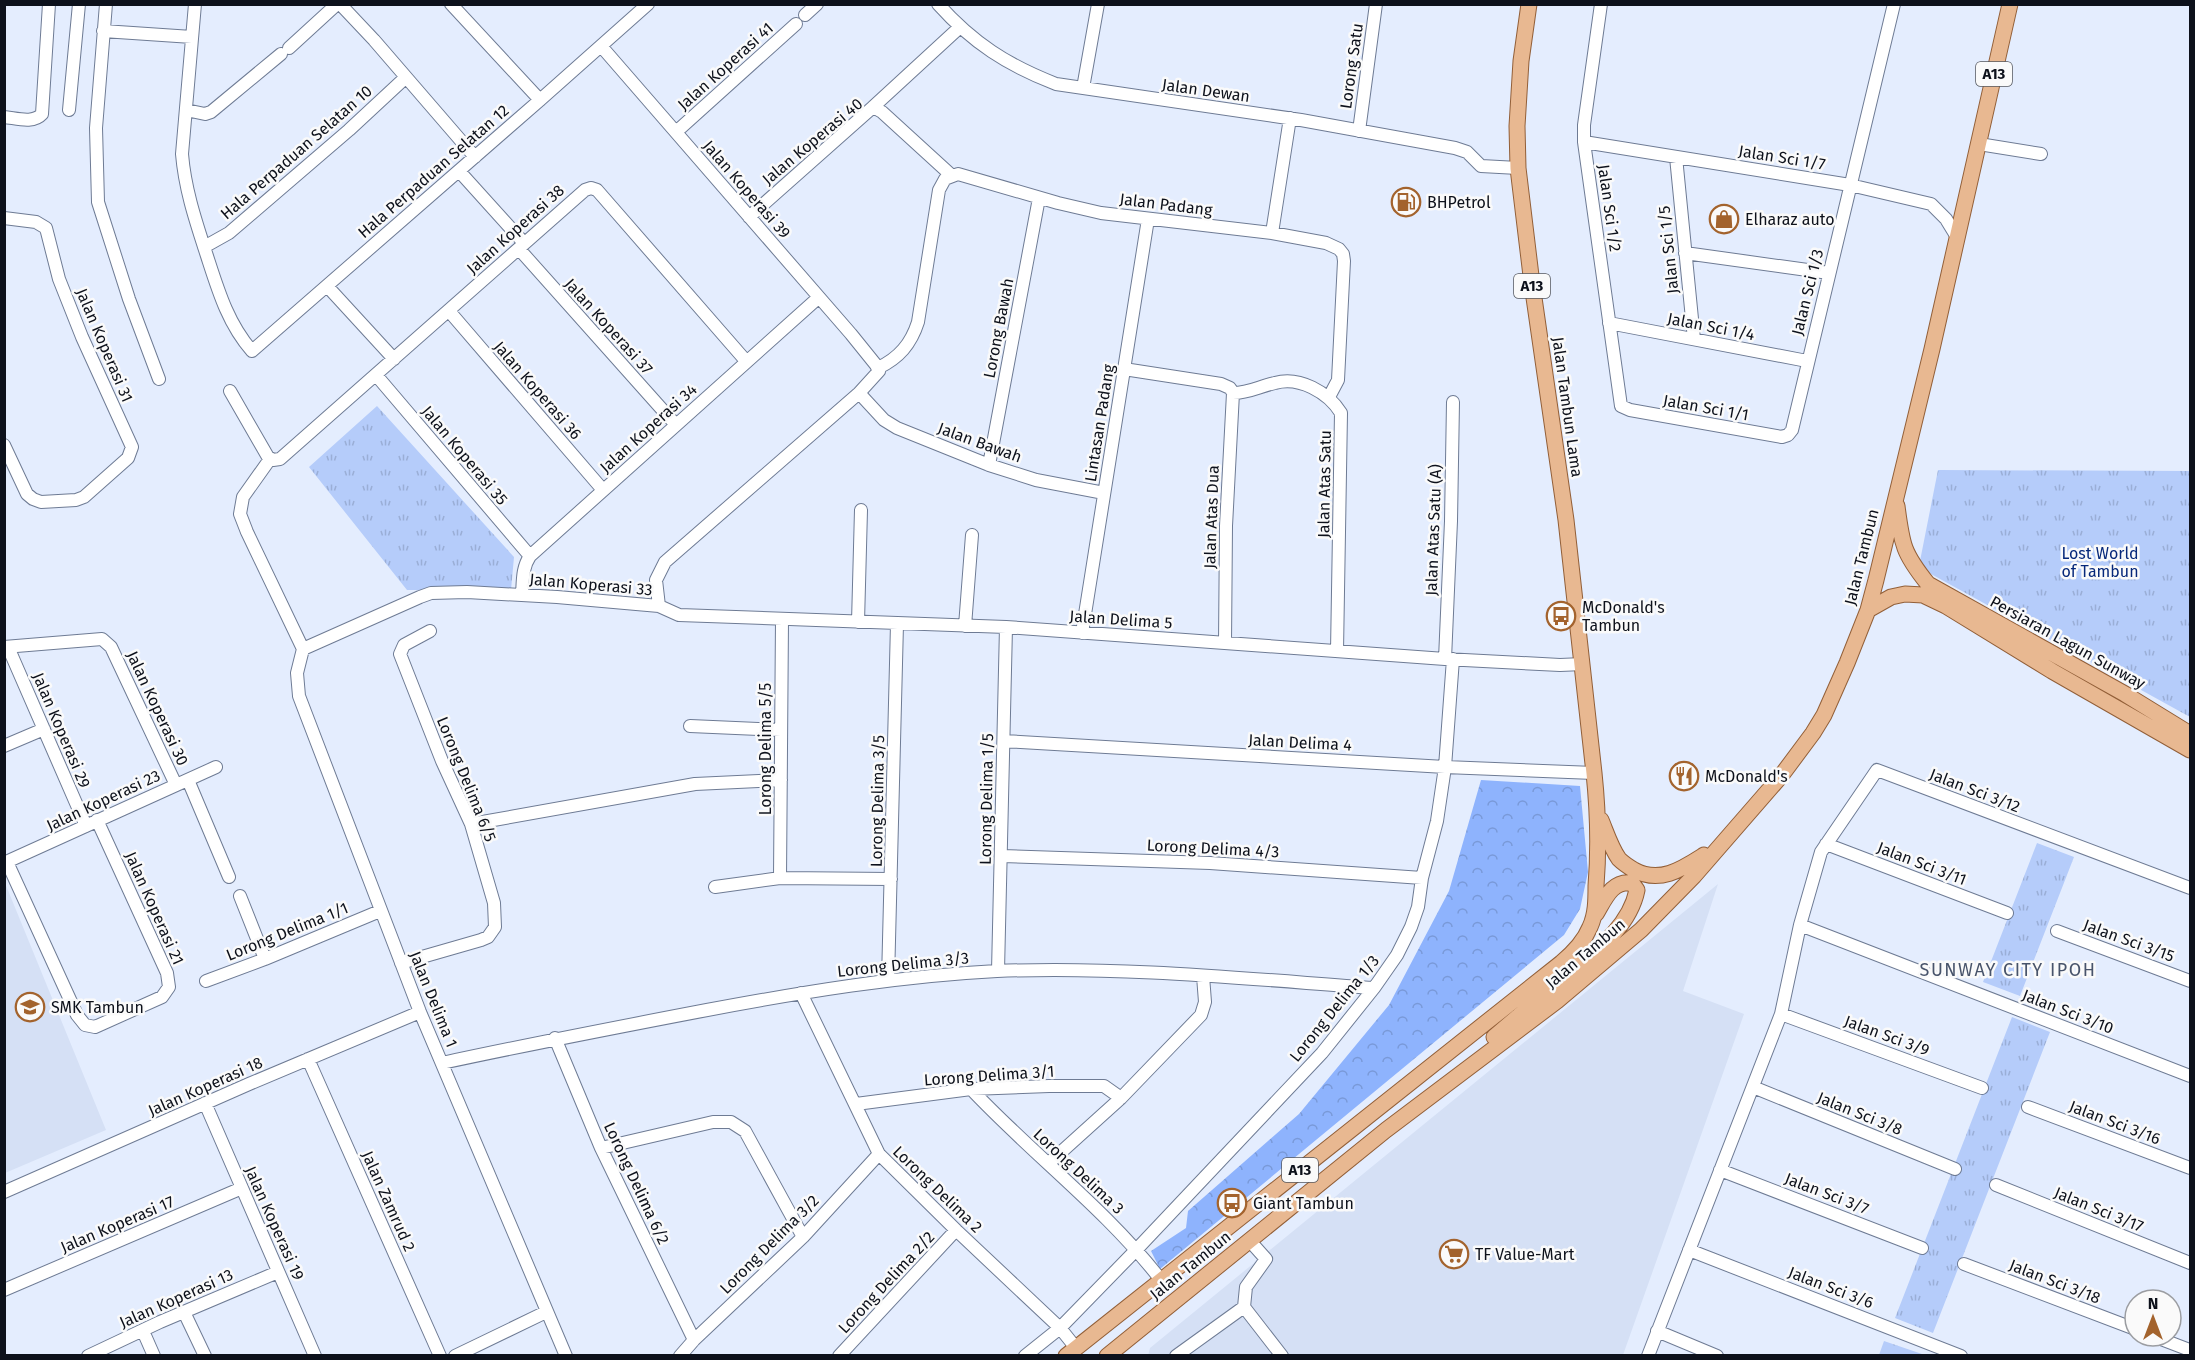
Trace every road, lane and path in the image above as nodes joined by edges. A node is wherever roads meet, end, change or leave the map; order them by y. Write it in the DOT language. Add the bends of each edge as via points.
graph roads {
  1 [pos="50,4"];
  2 [pos="79,4"];
  3 [pos="106,4"];
  4 [pos="195,4"];
  5 [pos="338,4"];
  6 [pos="451,4"];
  7 [pos="648,4"];
  8 [pos="817,4"];
  9 [pos="938,4"];
  10 [pos="1098,4"];
  11 [pos="1376,4"];
  12 [pos="1529,4"];
  13 [pos="1600,4"];
  14 [pos="1894,4"];
  15 [pos="2010,4"];
  16 [pos="960,27"];
  17 [pos="103,30"];
  18 [pos="192,37"];
  19 [pos="601,46"];
  20 [pos="405,78"];
  21 [pos="1083,88"];
  22 [pos="540,100"];
  23 [pos="873,107"];
  24 [pos="69,110"];
  25 [pos="186,110"];
  26 [pos="4,117"];
  27 [pos="1290,118"];
  28 [pos="1359,131"];
  29 [pos="676,132"];
  30 [pos="1584,142"];
  31 [pos="1979,144"];
  32 [pos="2040,154"];
  33 [pos="475,157"];
  34 [pos="1676,157"];
  35 [pos="1518,168"];
  36 [pos="459,171"];
  37 [pos="951,175"];
  38 [pos="1850,185"];
  39 [pos="1039,198"];
  40 [pos="749,217"];
  41 [pos="4,218"];
  42 [pos="1148,219"];
  43 [pos="1272,233"];
  44 [pos="1957,237"];
  45 [pos="521,246"];
  46 [pos="204,247"];
  47 [pos="1685,253"];
  48 [pos="1828,273"];
  49 [pos="327,286"];
  50 [pos="818,298"];
  51 [pos="449,310"];
  52 [pos="1609,323"];
  53 [pos="1694,339"];
  54 [pos="394,359"];
  55 [pos="746,361"];
  56 [pos="1808,361"];
  57 [pos="878,368"];
  58 [pos="1124,369"];
  59 [pos="376,375"];
  60 [pos="159,379"];
  61 [pos="230,391"];
  62 [pos="860,393"];
  63 [pos="1233,393"];
  64 [pos="1329,397"];
  65 [pos="1453,402"];
  66 [pos="1630,410"];
  67 [pos="676,425"];
  68 [pos="1778,435"];
  69 [pos="4,445"];
  70 [pos="270,459"];
  71 [pos="988,465"];
  72 [pos="603,490"];
  73 [pos="1104,493"];
  74 [pos="1895,497"];
  75 [pos="861,510"];
  76 [pos="972,535"];
  77 [pos="530,556"];
  78 [pos="522,595"];
  79 [pos="659,606"];
  80 [pos="1868,610"];
  81 [pos="782,620"];
  82 [pos="858,622"];
  83 [pos="897,624"];
  84 [pos="965,626"];
  85 [pos="1006,627"];
  86 [pos="430,631"];
  87 [pos="1082,633"];
  88 [pos="1225,643"];
  89 [pos="6,647"];
  90 [pos="303,649"];
  91 [pos="1337,651"];
  92 [pos="1449,659"];
  93 [pos="1583,664"];
  94 [pos="690,726"];
  95 [pos="44,729"];
  96 [pos="781,730"];
  97 [pos="2190,734"];
  98 [pos="1004,741"];
  99 [pos="4,747"];
  100 [pos="2190,750"];
  101 [pos="216,767"];
  102 [pos="1445,767"];
  103 [pos="1594,770"];
  104 [pos="188,780"];
  105 [pos="781,780"];
  106 [pos="176,785"];
  107 [pos="1598,814"];
  108 [pos="92,823"];
  109 [pos="471,824"];
  110 [pos="1826,844"];
  111 [pos="1715,849"];
  112 [pos="1002,856"];
  113 [pos="6,862"];
  114 [pos="228,877"];
  115 [pos="780,878"];
  116 [pos="1422,878"];
  117 [pos="891,879"];
  118 [pos="715,887"];
  119 [pos="2190,888"];
  120 [pos="240,896"];
  121 [pos="380,911"];
  122 [pos="2007,913"];
  123 [pos="1594,916"];
  124 [pos="1800,925"];
  125 [pos="2057,931"];
  126 [pos="265,959"];
  127 [pos="401,963"];
  128 [pos="998,971"];
  129 [pos="1203,976"];
  130 [pos="888,980"];
  131 [pos="206,981"];
  132 [pos="2190,981"];
  133 [pos="1374,988"];
  134 [pos="801,993"];
  135 [pos="420,1012"];
  136 [pos="1781,1014"];
  137 [pos="555,1038"];
  138 [pos="308,1059"];
  139 [pos="442,1063"];
  140 [pos="1461,1074"];
  141 [pos="2190,1076"];
  142 [pos="1753,1087"];
  143 [pos="1982,1088"];
  144 [pos="971,1089"];
  145 [pos="1121,1098"];
  146 [pos="205,1103"];
  147 [pos="856,1104"];
  148 [pos="2028,1107"];
  149 [pos="601,1148"];
  150 [pos="879,1154"];
  151 [pos="1049,1163"];
  152 [pos="2190,1168"];
  153 [pos="1955,1169"];
  154 [pos="1720,1170"];
  155 [pos="1996,1185"];
  156 [pos="242,1188"];
  157 [pos="4,1192"];
  158 [pos="956,1230"];
  159 [pos="803,1237"];
  160 [pos="1249,1240"];
  161 [pos="1922,1248"];
  162 [pos="1137,1249"];
  163 [pos="1689,1250"];
  164 [pos="2190,1263"];
  165 [pos="1964,1264"];
  166 [pos="278,1272"];
  167 [pos="1161,1280"];
  168 [pos="4,1290"];
  169 [pos="1244,1307"];
  170 [pos="184,1312"];
  171 [pos="546,1312"];
  172 [pos="2123,1324"];
  173 [pos="1060,1328"];
  174 [pos="143,1331"];
  175 [pos="1657,1331"];
  176 [pos="694,1341"];
  177 [pos="1120,1349"];
  178 [pos="1071,1352"];
  179 [pos="97,1354"];
  180 [pos="154,1356"];
  181 [pos="205,1356"];
  182 [pos="315,1356"];
  183 [pos="440,1356"];
  184 [pos="455,1356"];
  185 [pos="566,1356"];
  186 [pos="680,1356"];
  187 [pos="839,1356"];
  188 [pos="1025,1356"];
  189 [pos="1107,1356"];
  190 [pos="1176,1356"];
  191 [pos="1282,1356"];
  192 [pos="1647,1356"];
  193 [pos="1717,1356"];
  194 [pos="1961,1356"];
  1 -- 26 [label="street" via="42,114 38,118"];
  2 -- 24 [label="street"];
  3 -- 17 [label="street"];
  4 -- 18 [label="street"];
  5 -- 20 [label="street"];
  5 -- 25 [label="street" via="211,112"];
  6 -- 22 [label="street"];
  7 -- 19 [label="street, Hala Perpaduan Selatan 12"];
  8 -- 29 [label="street, Jalan Koperasi 41"];
  9 -- 16 [label="street, Jalan Dewan"];
  10 -- 21 [label="street"];
  11 -- 28 [label="street, Lorong Satu"];
  12 -- 35 [label="main road, Jalan Tambun Lama / A13" via="1519,94"];
  13 -- 30 [label="street, Jalan Sci 1/2"];
  14 -- 38 [label="street, Jalan Sci 1/3"];
  15 -- 31 [label="main road, A13"];
  16 -- 21 [label="street, Jalan Dewan" via="994,55 1024,72 1056,84"];
  16 -- 23 [label="street"];
  17 -- 18 [label="street"];
  17 -- 60 [label="street" via="96,128 98,202"];
  18 -- 25 [label="street"];
  19 -- 22 [label="street, Hala Perpaduan Selatan 12"];
  19 -- 29 [label="street, Jalan Koperasi 39"];
  20 -- 33 [label="street"];
  20 -- 46 [label="street, Hala Perpaduan Selatan 10" via="229,232"];
  21 -- 27 [label="street, Jalan Dewan"];
  22 -- 33 [label="street, Hala Perpaduan Selatan 12"];
  23 -- 37 [label="street, Jalan Koperasi 40"];
  23 -- 40 [label="street, Jalan Koperasi 40"];
  25 -- 46 [label="street" via="184,177"];
  27 -- 28 [label="street, Jalan Dewan"];
  27 -- 43 [label="street"];
  28 -- 35 [label="street, Jalan Dewan" via="1462,149 1486,168"];
  29 -- 40 [label="street, Jalan Koperasi 39"];
  30 -- 34 [label="street, Jalan Sci 1/7"];
  30 -- 52 [label="street, Jalan Sci 1/2"];
  31 -- 32 [label="street"];
  31 -- 44 [label="main road, Jalan Tambun / A13"];
  33 -- 36 [label="street, Hala Perpaduan Selatan 12"];
  34 -- 38 [label="street, Jalan Sci 1/7"];
  34 -- 47 [label="street, Jalan Sci 1/5"];
  35 -- 93 [label="main road, Jalan Tambun Lama / A13"];
  36 -- 45 [label="street, Jalan Koperasi 37"];
  36 -- 49 [label="street, Hala Perpaduan Selatan 12"];
  37 -- 39 [label="street, Jalan Padang" via="964,174"];
  37 -- 57 [label="street, Jalan Koperasi 33" via="939,190 914,335 902,352"];
  38 -- 44 [label="street, Jalan Sci 1/7" via="1931,204"];
  38 -- 48 [label="street, Jalan Sci 1/3"];
  39 -- 42 [label="street, Jalan Padang"];
  39 -- 71 [label="street, Lorong Bawah"];
  40 -- 50 [label="street, Jalan Koperasi 39"];
  41 -- 69 [label="street, Jalan Koperasi 31" via="36,222 46,228 59,279 131,451 84,497 41,502 27,494"];
  42 -- 43 [label="street, Jalan Padang"];
  42 -- 58 [label="street, Lintasan Padang"];
  43 -- 64 [label="street, Jalan Padang" via="1326,243 1343,254 1338,380"];
  44 -- 74 [label="main road, Jalan Tambun / A13"];
  45 -- 51 [label="street, Jalan Koperasi 38"];
  45 -- 55 [label="street, Jalan Koperasi 38" via="585,190 594,188"];
  45 -- 67 [label="street, Jalan Koperasi 37"];
  46 -- 49 [label="street, Hala Perpaduan Selatan 12" via="223,305 252,351"];
  47 -- 48 [label="street"];
  47 -- 53 [label="street, Jalan Sci 1/5"];
  48 -- 56 [label="street, Jalan Sci 1/3"];
  49 -- 54 [label="street"];
  50 -- 55 [label="street, Jalan Koperasi 34"];
  50 -- 57 [label="street, Jalan Koperasi 39"];
  51 -- 54 [label="street, Jalan Koperasi 38"];
  51 -- 72 [label="street, Jalan Koperasi 36"];
  52 -- 53 [label="street, Jalan Sci 1/4"];
  52 -- 66 [label="street, Jalan Sci 1/2" via="1619,403"];
  53 -- 56 [label="street, Jalan Sci 1/4"];
  54 -- 59 [label="street, Jalan Koperasi 38"];
  55 -- 67 [label="street, Jalan Koperasi 34"];
  56 -- 68 [label="street, Jalan Sci 1/3" via="1792,430 1785,437"];
  57 -- 62 [label="street, Jalan Koperasi 33" via="878,374"];
  58 -- 63 [label="street" via="1221,384"];
  58 -- 73 [label="street, Lintasan Padang"];
  59 -- 70 [label="street, Jalan Koperasi 38" via="280,459"];
  59 -- 77 [label="street, Jalan Koperasi 35"];
  61 -- 70 [label="street"];
  62 -- 71 [label="street, Jalan Bawah" via="884,420 897,428"];
  62 -- 79 [label="street, Jalan Koperasi 33" via="665,562 656,579"];
  63 -- 64 [label="street" via="1252,392 1289,381"];
  63 -- 88 [label="street, Jalan Atas Dua"];
  64 -- 91 [label="street, Jalan Atas Satu" via="1342,421"];
  65 -- 92 [label="street, Jalan Atas Satu (A)"];
  66 -- 68 [label="street, Jalan Sci 1/1"];
  67 -- 72 [label="street, Jalan Koperasi 34"];
  70 -- 90 [label="street" via="243,496 240,513"];
  71 -- 73 [label="street, Jalan Bawah" via="1036,480"];
  72 -- 77 [label="street, Jalan Koperasi 34"];
  73 -- 87 [label="street, Lintasan Padang"];
  74 -- 80 [label="main road, Jalan Tambun / A13"];
  74 -- 97 [label="main road, Persiaran Lagun Sunway" via="1904,548 1928,584"];
  75 -- 82 [label="street"];
  76 -- 84 [label="street"];
  77 -- 78 [label="street" via="525,564"];
  78 -- 79 [label="street, Jalan Koperasi 33"];
  78 -- 90 [label="street, Jalan Koperasi 33" via="431,593"];
  79 -- 81 [label="street, Jalan Delima 5" via="679,615"];
  80 -- 100 [label="main road, Persiaran Lagun Sunway" via="1891,597 1923,595"];
  80 -- 111 [label="main road, Jalan Tambun / A13" via="1833,695 1813,732 1781,776"];
  81 -- 82 [label="street, Jalan Delima 5"];
  81 -- 96 [label="street, Lorong Delima 5/5"];
  82 -- 83 [label="street, Jalan Delima 5"];
  83 -- 84 [label="street, Jalan Delima 5"];
  83 -- 117 [label="street, Lorong Delima 3/5"];
  84 -- 85 [label="street, Jalan Delima 5"];
  85 -- 87 [label="street, Jalan Delima 5"];
  85 -- 98 [label="street, Lorong Delima 1/5"];
  86 -- 109 [label="street, Lorong Delima 6/5" via="404,645 400,654"];
  87 -- 88 [label="street, Jalan Delima 5"];
  88 -- 91 [label="street, Jalan Delima 5"];
  89 -- 95 [label="street, Jalan Koperasi 29"];
  89 -- 106 [label="street, Jalan Koperasi 30" via="102,639 111,647"];
  90 -- 121 [label="street, Jalan Delima 1" via="297,673 299,696"];
  91 -- 92 [label="street, Jalan Delima 5"];
  92 -- 93 [label="street, Jalan Delima 5"];
  92 -- 102 [label="street, Lorong Delima 1/3"];
  93 -- 103 [label="main road, Jalan Tambun Lama / A13"];
  94 -- 96 [label="street"];
  95 -- 99 [label="street"];
  95 -- 108 [label="street, Jalan Koperasi 29"];
  96 -- 105 [label="street, Lorong Delima 5/5"];
  98 -- 102 [label="street, Jalan Delima 4"];
  98 -- 112 [label="street, Lorong Delima 1/5"];
  101 -- 104 [label="street, Jalan Koperasi 23"];
  102 -- 103 [label="street, Jalan Delima 4"];
  102 -- 116 [label="street, Lorong Delima 1/3" via="1437,821"];
  103 -- 107 [label="main road, Jalan Tambun Lama / A13"];
  104 -- 106 [label="street, Jalan Koperasi 23"];
  104 -- 114 [label="street"];
  105 -- 109 [label="street" via="695,784"];
  105 -- 115 [label="street, Lorong Delima 5/5"];
  106 -- 108 [label="street, Jalan Koperasi 23"];
  107 -- 111 [label="main road" via="1620,859 1650,876 1668,875"];
  107 -- 123 [label="main road"];
  108 -- 113 [label="street, Jalan Koperasi 23"];
  108 -- 113 [label="street, Jalan Koperasi 21" via="167,973 169,987 162,997 95,1027 85,1024 77,1015"];
  109 -- 127 [label="street, Lorong Delima 6/5" via="494,903 492,932 481,940"];
  110 -- 119 [label="street, Jalan Sci 3/12" via="1877,770"];
  110 -- 122 [label="street, Jalan Sci 3/11"];
  110 -- 124 [label="street"];
  111 -- 140 [label="main road, Jalan Tambun / A13" via="1641,930"];
  112 -- 116 [label="street, Lorong Delima 4/3" via="1210,863"];
  112 -- 128 [label="street, Lorong Delima 1/5"];
  115 -- 117 [label="street"];
  115 -- 118 [label="street"];
  116 -- 133 [label="street, Lorong Delima 1/3" via="1411,927"];
  117 -- 130 [label="street, Lorong Delima 3/5"];
  120 -- 126 [label="street"];
  121 -- 126 [label="street, Lorong Delima 1/1"];
  121 -- 127 [label="street, Jalan Delima 1"];
  123 -- 140 [label="main road" via="1613,887 1632,883 1637,891 1635,901 1608,940 1491,1040"];
  123 -- 167 [label="main road, Jalan Tambun / A13" via="1581,944 1534,984"];
  124 -- 136 [label="street"];
  124 -- 141 [label="street, Jalan Sci 3/10"];
  125 -- 132 [label="street, Jalan Sci 3/15"];
  126 -- 131 [label="street, Lorong Delima 1/1"];
  127 -- 135 [label="street, Jalan Delima 1"];
  128 -- 129 [label="street, Lorong Delima 3/3" via="1085,970"];
  128 -- 130 [label="street, Lorong Delima 3/3"];
  129 -- 133 [label="street, Lorong Delima 3/3"];
  129 -- 145 [label="street" via="1205,1002 1201,1015"];
  130 -- 134 [label="street, Lorong Delima 3/3"];
  133 -- 162 [label="street, Lorong Delima 1/3" via="1322,1053"];
  134 -- 137 [label="street, Lorong Delima 3/3"];
  134 -- 147 [label="street, Lorong Delima 2"];
  135 -- 138 [label="street, Jalan Koperasi 18"];
  135 -- 139 [label="street, Jalan Delima 1"];
  136 -- 142 [label="street"];
  136 -- 143 [label="street, Jalan Sci 3/9"];
  137 -- 139 [label="street, Lorong Delima 3/3"];
  137 -- 149 [label="street, Lorong Delima 6/2"];
  138 -- 146 [label="street, Jalan Koperasi 18"];
  138 -- 183 [label="street, Jalan Zamrud 2"];
  139 -- 171 [label="street, Jalan Delima 1"];
  140 -- 160 [label="main road, Jalan Tambun / A13"];
  142 -- 153 [label="street, Jalan Sci 3/8"];
  142 -- 154 [label="street"];
  144 -- 145 [label="street, Lorong Delima 3/1" via="1104,1086"];
  144 -- 147 [label="street, Lorong Delima 3/1"];
  144 -- 151 [label="street, Lorong Delima 3"];
  145 -- 151 [label="street"];
  146 -- 156 [label="street, Jalan Koperasi 19"];
  146 -- 157 [label="street, Jalan Koperasi 18"];
  147 -- 150 [label="street, Lorong Delima 2"];
  148 -- 152 [label="street, Jalan Sci 3/16"];
  149 -- 159 [label="street" via="713,1122 731,1122 745,1131"];
  149 -- 176 [label="street, Lorong Delima 6/2"];
  150 -- 158 [label="street, Lorong Delima 2"];
  150 -- 159 [label="street, Lorong Delima 3/2"];
  151 -- 162 [label="street, Lorong Delima 3"];
  154 -- 161 [label="street, Jalan Sci 3/7"];
  154 -- 163 [label="street"];
  155 -- 164 [label="street, Jalan Sci 3/17"];
  156 -- 166 [label="street, Jalan Koperasi 19"];
  156 -- 168 [label="street, Jalan Koperasi 17"];
  158 -- 173 [label="street, Lorong Delima 2"];
  158 -- 187 [label="street, Lorong Delima 2/2"];
  159 -- 176 [label="street, Lorong Delima 3/2"];
  160 -- 169 [label="street" via="1266,1259 1246,1287"];
  160 -- 177 [label="main road, Jalan Tambun / A13"];
  162 -- 167 [label="street, Lorong Delima 3"];
  162 -- 173 [label="street, Lorong Delima 1/3"];
  163 -- 175 [label="street"];
  163 -- 194 [label="street, Jalan Sci 3/6"];
  165 -- 172 [label="street, Jalan Sci 3/18"];
  166 -- 170 [label="street, Jalan Koperasi 13"];
  166 -- 182 [label="street, Jalan Koperasi 19"];
  167 -- 178 [label="main road, Jalan Tambun / A13"];
  169 -- 190 [label="street"];
  169 -- 191 [label="street"];
  170 -- 174 [label="street, Jalan Koperasi 13"];
  170 -- 181 [label="street"];
  171 -- 184 [label="street"];
  171 -- 185 [label="street, Jalan Delima 1"];
  173 -- 178 [label="street, Lorong Delima 2"];
  173 -- 188 [label="street, Lorong Delima 1/3"];
  174 -- 179 [label="street, Jalan Koperasi 13"];
  174 -- 180 [label="street"];
  175 -- 192 [label="street"];
  175 -- 193 [label="street"];
  176 -- 186 [label="street, Lorong Delima 3/2"];
  177 -- 189 [label="main road, Jalan Tambun"];
}
